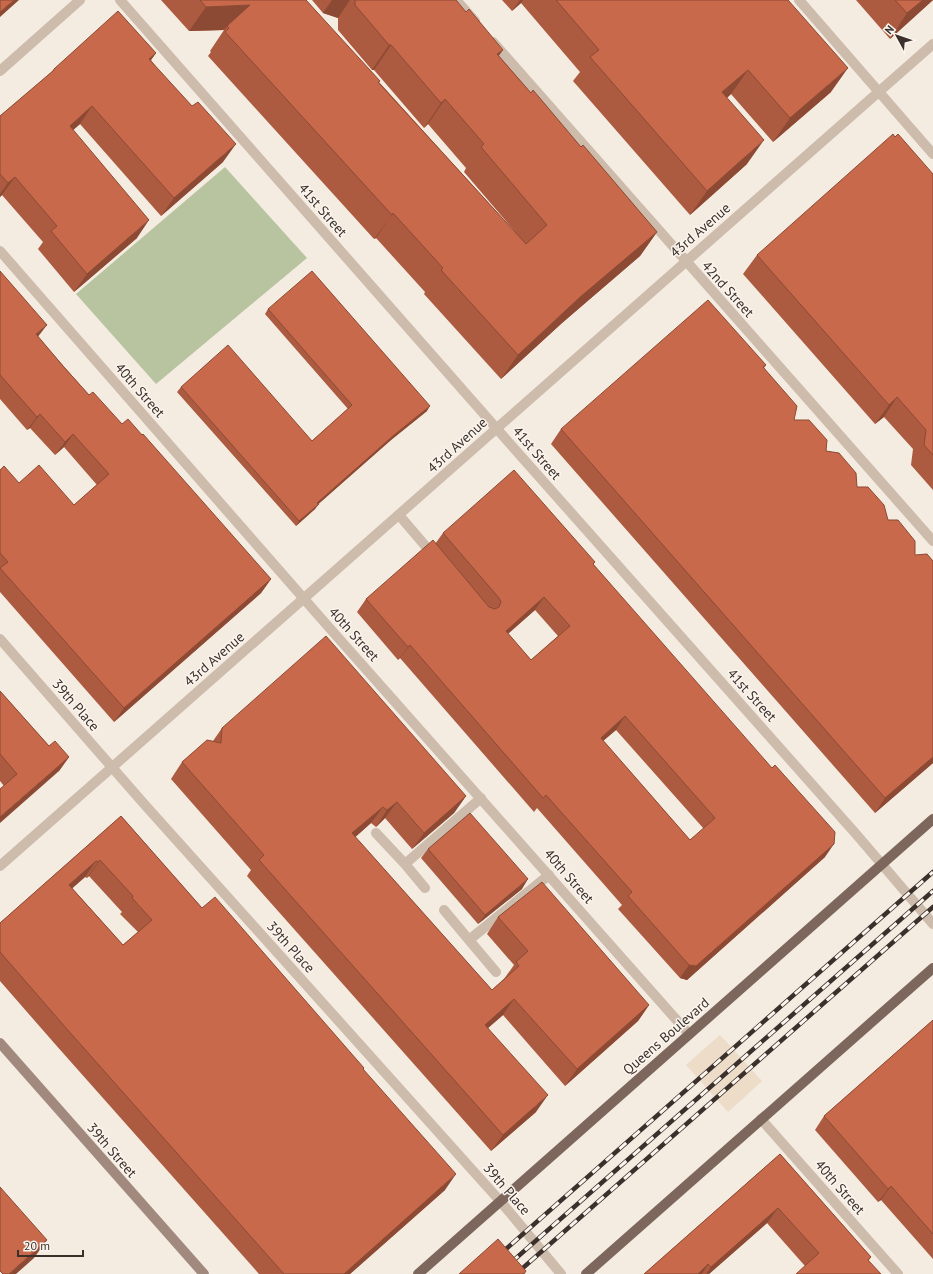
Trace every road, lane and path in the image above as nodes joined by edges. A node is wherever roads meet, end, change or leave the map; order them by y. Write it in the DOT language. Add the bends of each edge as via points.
graph roads {
  1 [pos="80,0"];
  2 [pos="120,0"];
  3 [pos="456,0"];
  4 [pos="799,0"];
  5 [pos="933,44"];
  6 [pos="0,71"];
  7 [pos="879,92"];
  8 [pos="933,154"];
  9 [pos="0,251"];
  10 [pos="686,262"];
  11 [pos="496,429"];
  12 [pos="398,515"];
  13 [pos="933,541"];
  14 [pos="442,565"];
  15 [pos="304,598"];
  16 [pos="0,639"];
  17 [pos="112,767"];
  18 [pos="481,798"];
  19 [pos="933,819"];
  20 [pos="376,833"];
  21 [pos="406,864"];
  22 [pos="882,864"];
  23 [pos="0,866"];
  24 [pos="549,874"];
  25 [pos="425,888"];
  26 [pos="444,910"];
  27 [pos="933,924"];
  28 [pos="469,940"];
  29 [pos="933,968"];
  30 [pos="496,972"];
  31 [pos="689,1034"];
  32 [pos="0,1043"];
  33 [pos="761,1119"];
  34 [pos="501,1202"];
  35 [pos="204,1274"];
  36 [pos="418,1274"];
  37 [pos="561,1274"];
  38 [pos="586,1274"];
  39 [pos="898,1274"];
  1 -- 6 [label="street"];
  2 -- 11 [label="street, 41st Street"];
  3 -- 10 [label="street, 42nd Street"];
  4 -- 7 [label="street"];
  5 -- 7 [label="street, 43rd Avenue"];
  7 -- 8 [label="street"];
  7 -- 10 [label="street, 43rd Avenue"];
  9 -- 15 [label="street, 40th Street"];
  10 -- 11 [label="street, 43rd Avenue"];
  10 -- 13 [label="street, 42nd Street"];
  11 -- 12 [label="street, 43rd Avenue"];
  11 -- 22 [label="street, 41st Street"];
  12 -- 14 [label="street"];
  12 -- 15 [label="street, 43rd Avenue"];
  15 -- 17 [label="street, 43rd Avenue"];
  15 -- 18 [label="street, 40th Street"];
  16 -- 17 [label="street, 39th Place"];
  17 -- 23 [label="street, 43rd Avenue"];
  17 -- 34 [label="street, 39th Place"];
  18 -- 21 [label="street"];
  18 -- 24 [label="street, 40th Street"];
  19 -- 22 [label="main road, Queens Boulevard"];
  20 -- 21 [label="street"];
  21 -- 25 [label="street"];
  22 -- 27 [label="street, 41st Street"];
  22 -- 31 [label="main road, Queens Boulevard"];
  24 -- 28 [label="street"];
  24 -- 31 [label="street, 40th Street"];
  26 -- 28 [label="street"];
  28 -- 30 [label="street"];
  29 -- 33 [label="main road"];
  31 -- 34 [label="main road, Queens Boulevard"];
  32 -- 35 [label="main road, 39th Street"];
  33 -- 38 [label="main road"];
  33 -- 39 [label="street, 40th Street"];
  34 -- 36 [label="main road, Queens Boulevard"];
  34 -- 37 [label="street, 39th Place"];
}
